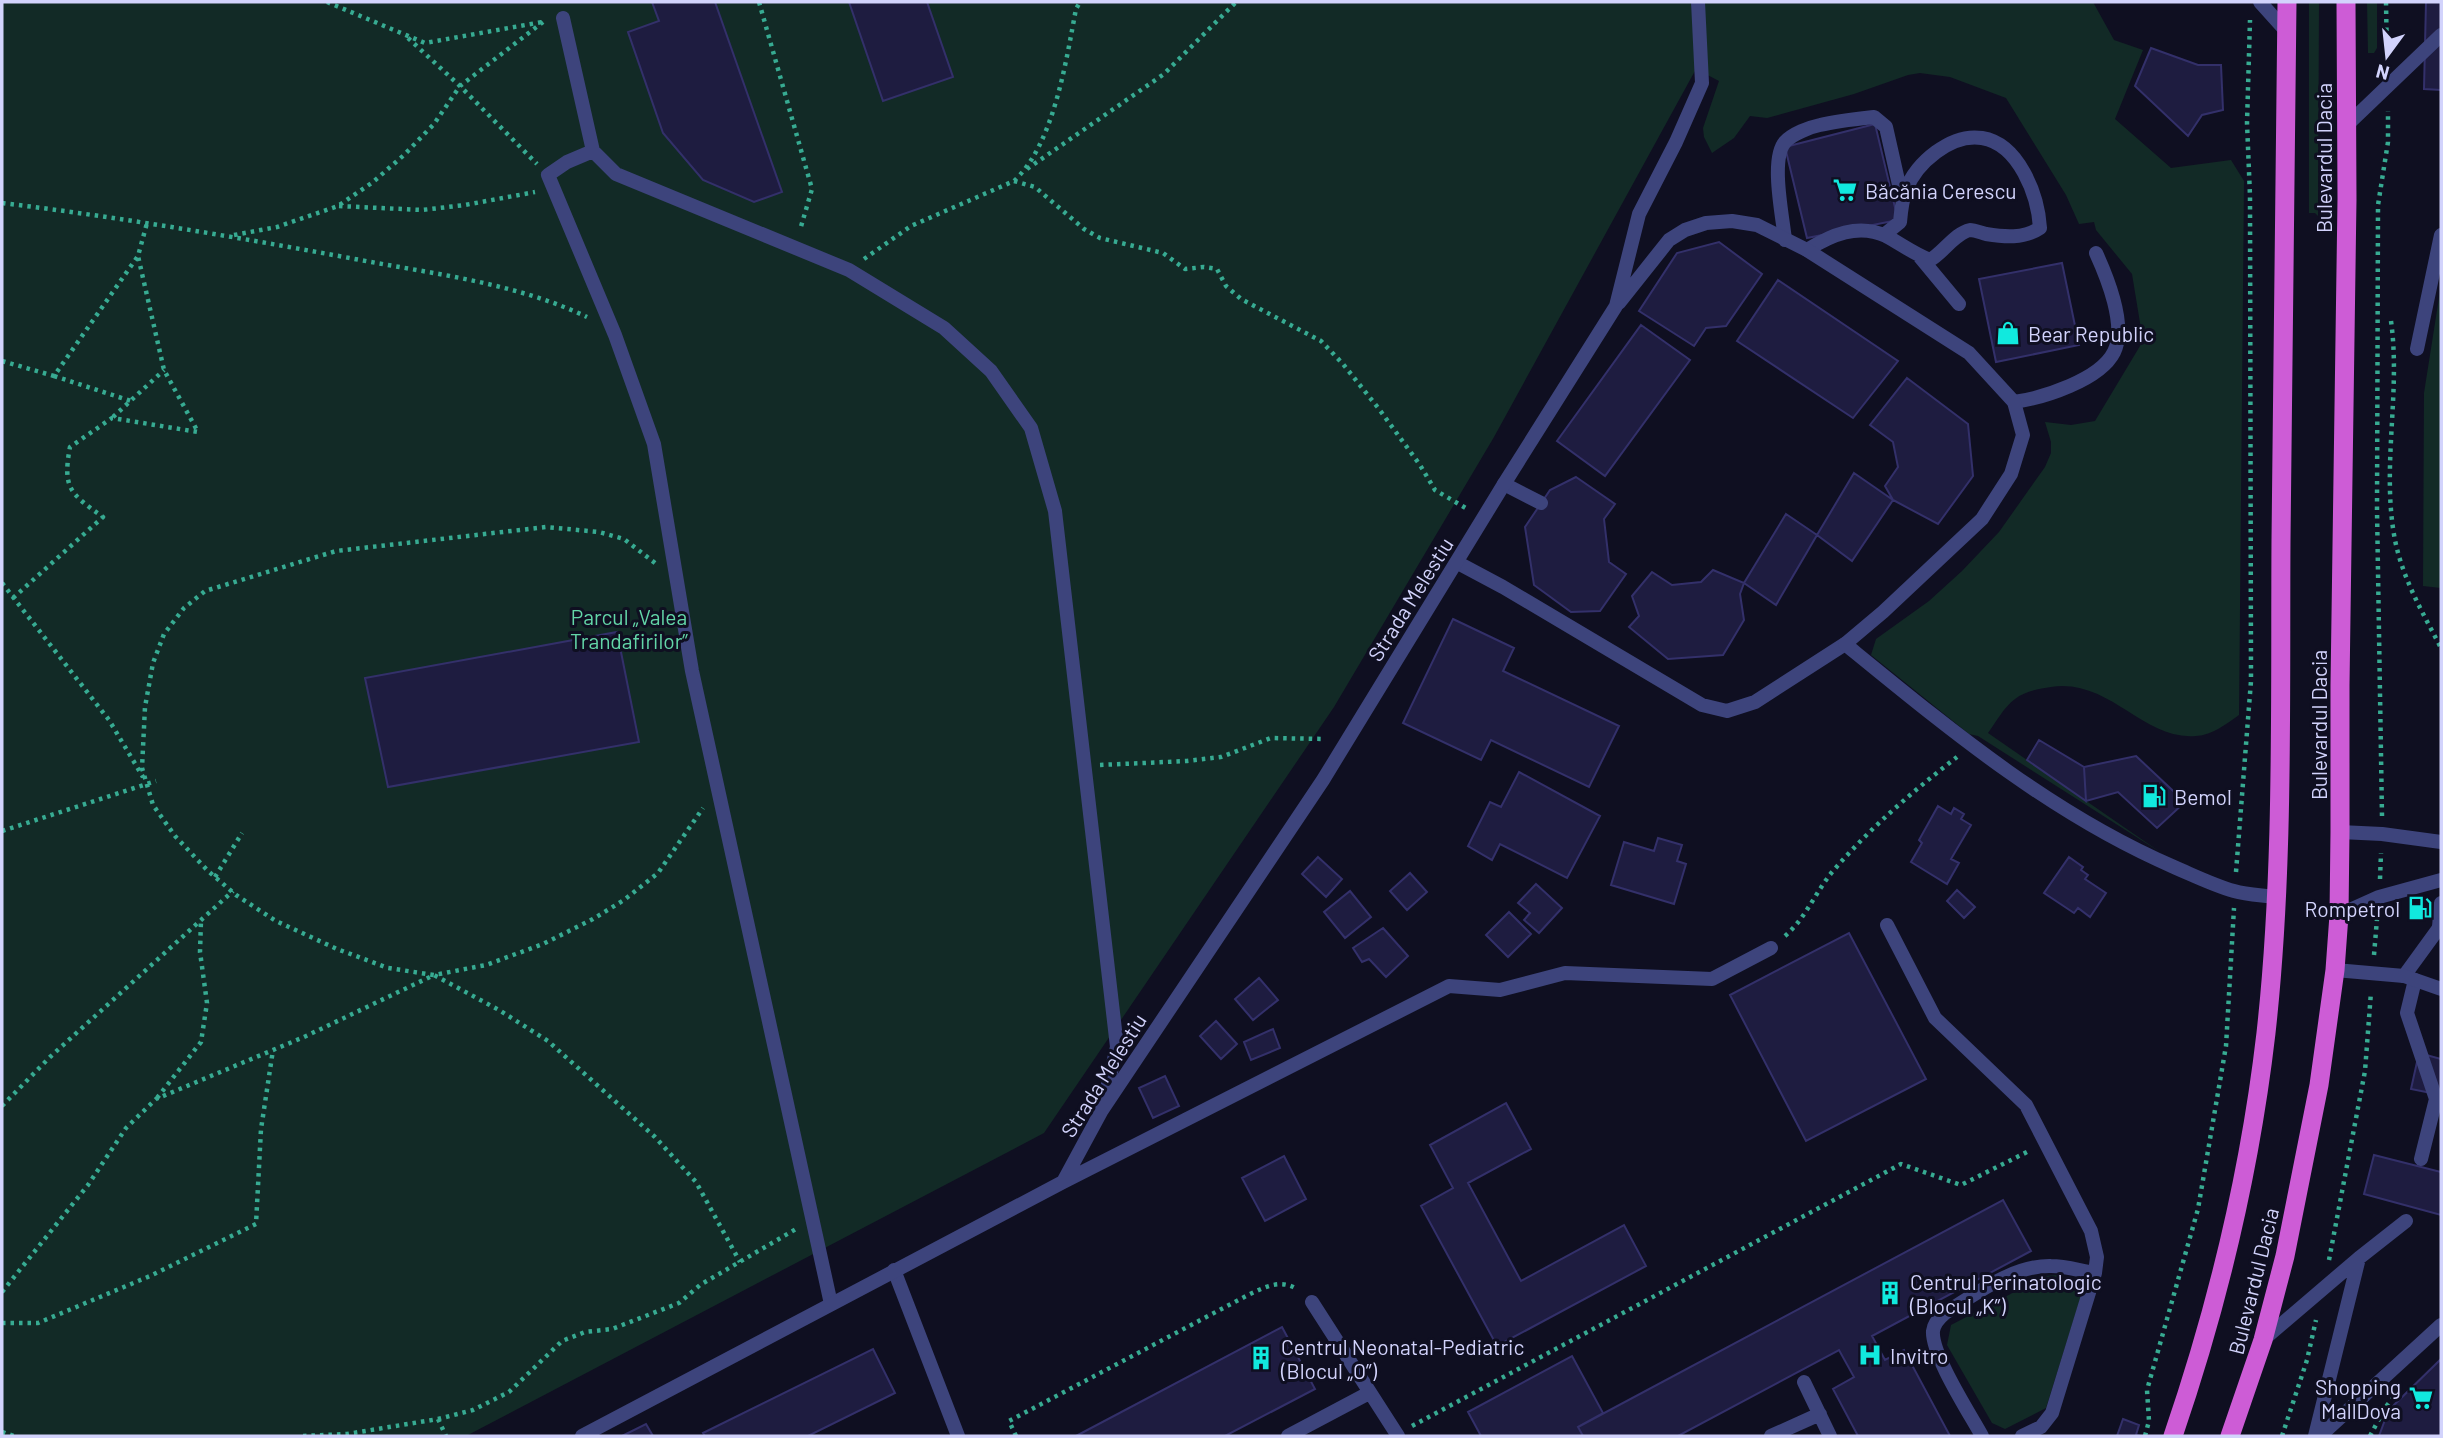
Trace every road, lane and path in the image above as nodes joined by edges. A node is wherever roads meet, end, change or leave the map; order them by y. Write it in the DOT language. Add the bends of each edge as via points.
graph roads {
  1 [pos="327,2"];
  2 [pos="759,2"];
  3 [pos="1080,2"];
  4 [pos="1236,2"];
  5 [pos="1698,2"];
  6 [pos="2260,2"];
  7 [pos="2287,2"];
  8 [pos="2346,2"];
  9 [pos="2250,15"];
  10 [pos="563,18"];
  11 [pos="543,22"];
  12 [pos="2287,32"];
  13 [pos="405,35"];
  14 [pos="2441,35"];
  15 [pos="460,86"];
  16 [pos="2347,125"];
  17 [pos="593,151"];
  18 [pos="1026,170"];
  19 [pos="1014,181"];
  20 [pos="550,182"];
  21 [pos="1903,200"];
  22 [pos="2,204"];
  23 [pos="2378,205"];
  24 [pos="338,206"];
  25 [pos="147,223"];
  26 [pos="1884,235"];
  27 [pos="2441,235"];
  28 [pos="230,236"];
  29 [pos="1785,240"];
  30 [pos="795,248"];
  31 [pos="1807,250"];
  32 [pos="2096,253"];
  33 [pos="138,256"];
  34 [pos="1919,256"];
  35 [pos="849,270"];
  36 [pos="1959,304"];
  37 [pos="1616,306"];
  38 [pos="2390,321"];
  39 [pos="615,335"];
  40 [pos="2417,349"];
  41 [pos="2,361"];
  42 [pos="164,370"];
  43 [pos="54,376"];
  44 [pos="131,401"];
  45 [pos="2014,402"];
  46 [pos="112,418"];
  47 [pos="1504,484"];
  48 [pos="1541,503"];
  49 [pos="2377,510"];
  50 [pos="1484,518"];
  51 [pos="1458,563"];
  52 [pos="677,579"];
  53 [pos="2,583"];
  54 [pos="13,598"];
  55 [pos="1844,644"];
  56 [pos="2441,648"];
  57 [pos="1347,741"];
  58 [pos="1973,746"];
  59 [pos="1084,766"];
  60 [pos="156,781"];
  61 [pos="147,784"];
  62 [pos="716,786"];
  63 [pos="2,831"];
  64 [pos="2340,832"];
  65 [pos="242,833"];
  66 [pos="2441,842"];
  67 [pos="215,877"];
  68 [pos="2441,880"];
  69 [pos="233,891"];
  70 [pos="2234,891"];
  71 [pos="2276,897"];
  72 [pos="2441,904"];
  73 [pos="2339,915"];
  74 [pos="201,920"];
  75 [pos="1887,925"];
  76 [pos="2440,926"];
  77 [pos="1771,948"];
  78 [pos="2335,970"];
  79 [pos="434,975"];
  80 [pos="2410,978"];
  81 [pos="2441,989"];
  82 [pos="273,1049"];
  83 [pos="156,1099"];
  84 [pos="2,1106"];
  85 [pos="1102,1110"];
  86 [pos="2045,1143"];
  87 [pos="2421,1159"];
  88 [pos="1063,1182"];
  89 [pos="2406,1221"];
  90 [pos="798,1228"];
  91 [pos="2358,1258"];
  92 [pos="740,1262"];
  93 [pos="894,1270"];
  94 [pos="2095,1273"];
  95 [pos="2,1292"];
  96 [pos="1312,1302"];
  97 [pos="831,1304"];
  98 [pos="2,1323"];
  99 [pos="2441,1325"];
  100 [pos="2263,1340"];
  101 [pos="1804,1382"];
  102 [pos="1369,1393"];
  103 [pos="1820,1414"];
  104 [pos="438,1419"];
  105 [pos="2,1432"];
  106 [pos="1397,1435"];
  107 [pos="14,1436"];
  108 [pos="303,1436"];
  109 [pos="446,1436"];
  110 [pos="582,1436"];
  111 [pos="958,1436"];
  112 [pos="1016,1436"];
  113 [pos="1288,1436"];
  114 [pos="1770,1436"];
  115 [pos="1830,1436"];
  116 [pos="1982,1436"];
  117 [pos="2022,1436"];
  118 [pos="2145,1436"];
  119 [pos="2173,1436"];
  120 [pos="2230,1436"];
  121 [pos="2317,1436"];
  1 -- 13 [label="path"];
  2 -- 30 [label="path" via="812,189"];
  3 -- 18 [label="path" via="1054,108"];
  4 -- 18 [label="path" via="1164,74"];
  5 -- 37 [label="street, Strada Melestiu" via="1702,83 1639,214"];
  6 -- 12 [label="street"];
  7 -- 12 [label="highway, Bulevardul Dacia"];
  8 -- 16 [label="highway, Bulevardul Dacia"];
  9 -- 70 [label="path" via="2251,681"];
  10 -- 11 [label="path"];
  10 -- 17 [label="street"];
  11 -- 13 [label="path" via="425,43"];
  11 -- 15 [label="path"];
  12 -- 71 [label="highway, Bulevardul Dacia"];
  13 -- 15 [label="path"];
  14 -- 16 [label="street"];
  15 -- 20 [label="path"];
  15 -- 24 [label="path" via="435,124 404,155"];
  16 -- 64 [label="highway, Bulevardul Dacia"];
  17 -- 20 [label="street" via="568,162"];
  17 -- 30 [label="street" via="616,174"];
  18 -- 19 [label="path"];
  19 -- 35 [label="path" via="911,226"];
  19 -- 50 [label="path" via="1035,187 1100,238 1163,253 1185,269 1217,269 1226,286 1241,299 1313,335 1343,363 1435,490"];
  20 -- 24 [label="path" via="465,205 422,210"];
  20 -- 39 [label="street"];
  21 -- 26 [label="street" via="1900,222"];
  21 -- 29 [label="street" via="1881,121 1874,117 1817,125 1782,148 1778,169"];
  21 -- 34 [label="street" via="1914,174 1948,144 1982,138 2012,157 2033,190 2040,228 2034,232 2007,237 1970,230 1930,260"];
  22 -- 25 [label="path"];
  23 -- 49 [label="path"];
  24 -- 28 [label="path" via="277,227"];
  25 -- 28 [label="path"];
  25 -- 33 [label="path"];
  26 -- 31 [label="street" via="1861,229 1829,236"];
  26 -- 34 [label="street"];
  27 -- 40 [label="street"];
  28 -- 39 [label="path" via="534,295"];
  29 -- 31 [label="street"];
  29 -- 37 [label="street" via="1757,225 1732,221 1685,230 1669,240"];
  30 -- 35 [label="street"];
  31 -- 45 [label="street" via="1969,353"];
  32 -- 45 [label="street" via="2113,300 2118,333 2114,352 2103,366 2082,379 2038,399"];
  33 -- 42 [label="path"];
  33 -- 43 [label="path"];
  34 -- 36 [label="street"];
  35 -- 59 [label="street" via="944,328 991,371 1031,428 1055,510"];
  37 -- 47 [label="street, Strada Melestiu"];
  38 -- 56 [label="path" via="2394,364 2390,494 2395,540 2407,584"];
  39 -- 52 [label="street" via="654,443"];
  41 -- 43 [label="path"];
  42 -- 44 [label="path"];
  42 -- 46 [label="path" via="198,432"];
  43 -- 44 [label="path"];
  44 -- 46 [label="path"];
  45 -- 55 [label="street" via="2023,435 2011,474 1982,519"];
  46 -- 54 [label="path" via="70,447 65,470 74,496 103,517"];
  47 -- 48 [label="street"];
  47 -- 50 [label="street, Strada Melestiu"];
  50 -- 51 [label="street, Strada Melestiu"];
  51 -- 55 [label="street" via="1702,705 1727,711 1755,702"];
  51 -- 57 [label="street, Strada Melestiu"];
  52 -- 61 [label="path" via="624,540 599,532 546,527 336,551 205,591 164,634 153,663 144,719 142,768"];
  52 -- 62 [label="street"];
  53 -- 54 [label="path"];
  54 -- 61 [label="path" via="109,720"];
  55 -- 58 [label="street"];
  57 -- 59 [label="path" via="1271,738 1221,757"];
  57 -- 85 [label="street, Strada Melestiu"];
  58 -- 70 [label="street" via="2058,806 2137,851"];
  58 -- 77 [label="path" via="1874,825 1828,877 1789,933"];
  59 -- 85 [label="street" via="1116,1047"];
  60 -- 61 [label="path"];
  61 -- 63 [label="path"];
  61 -- 67 [label="path" via="153,804 175,836"];
  62 -- 79 [label="path" via="658,873 624,900 543,944 486,965"];
  62 -- 97 [label="street"];
  64 -- 66 [label="street"];
  64 -- 73 [label="highway, Bulevardul Dacia"];
  65 -- 67 [label="path"];
  67 -- 69 [label="path"];
  68 -- 73 [label="street" via="2379,897"];
  69 -- 74 [label="path"];
  69 -- 79 [label="path" via="276,921 337,949 388,968"];
  70 -- 71 [label="street"];
  70 -- 118 [label="path" via="2226,1046 2198,1209 2147,1390"];
  71 -- 119 [label="highway, Bulevardul Dacia" via="2266,1032 2249,1147 2211,1317"];
  72 -- 76 [label="street"];
  73 -- 78 [label="highway, Bulevardul Dacia"];
  74 -- 83 [label="path" via="207,1003 201,1042"];
  74 -- 84 [label="path"];
  75 -- 86 [label="street" via="1936,1018 2026,1105"];
  76 -- 80 [label="street"];
  77 -- 88 [label="street, Strada Melestiu" via="1712,979 1564,974 1500,990 1449,986"];
  78 -- 80 [label="street"];
  78 -- 100 [label="highway, Bulevardul Dacia" via="2301,1181"];
  79 -- 82 [label="path"];
  79 -- 92 [label="path" via="548,1041 636,1119 696,1182"];
  80 -- 81 [label="street"];
  80 -- 87 [label="street" via="2407,1013 2436,1099"];
  82 -- 83 [label="path"];
  82 -- 98 [label="path" via="261,1129 256,1224 150,1276 38,1322"];
  83 -- 95 [label="path" via="126,1128 88,1185"];
  85 -- 88 [label="street, Strada Melestiu"];
  86 -- 94 [label="street" via="2091,1231 2097,1257"];
  86 -- 106 [label="path" via="1961,1185 1901,1164"];
  88 -- 93 [label="street, Strada Melestiu"];
  89 -- 91 [label="street"];
  90 -- 92 [label="path"];
  91 -- 100 [label="street"];
  91 -- 121 [label="street"];
  92 -- 104 [label="path" via="679,1303 612,1329 562,1341 509,1392 473,1410"];
  93 -- 97 [label="street, Strada Melestiu"];
  93 -- 111 [label="street"];
  94 -- 116 [label="street" via="2032,1268 2009,1276 1937,1321 1935,1347"];
  94 -- 117 [label="street" via="2052,1413 2041,1427"];
  96 -- 102 [label="street"];
  96 -- 112 [label="path" via="1290,1284 1256,1291 1009,1421"];
  97 -- 110 [label="street, Strada Melestiu"];
  99 -- 121 [label="street"];
  100 -- 120 [label="highway, Bulevardul Dacia"];
  101 -- 103 [label="street"];
  102 -- 106 [label="street"];
  102 -- 113 [label="street"];
  103 -- 114 [label="street"];
  103 -- 115 [label="street"];
  104 -- 108 [label="path" via="347,1434"];
  104 -- 109 [label="path"];
  105 -- 107 [label="path"];
}
